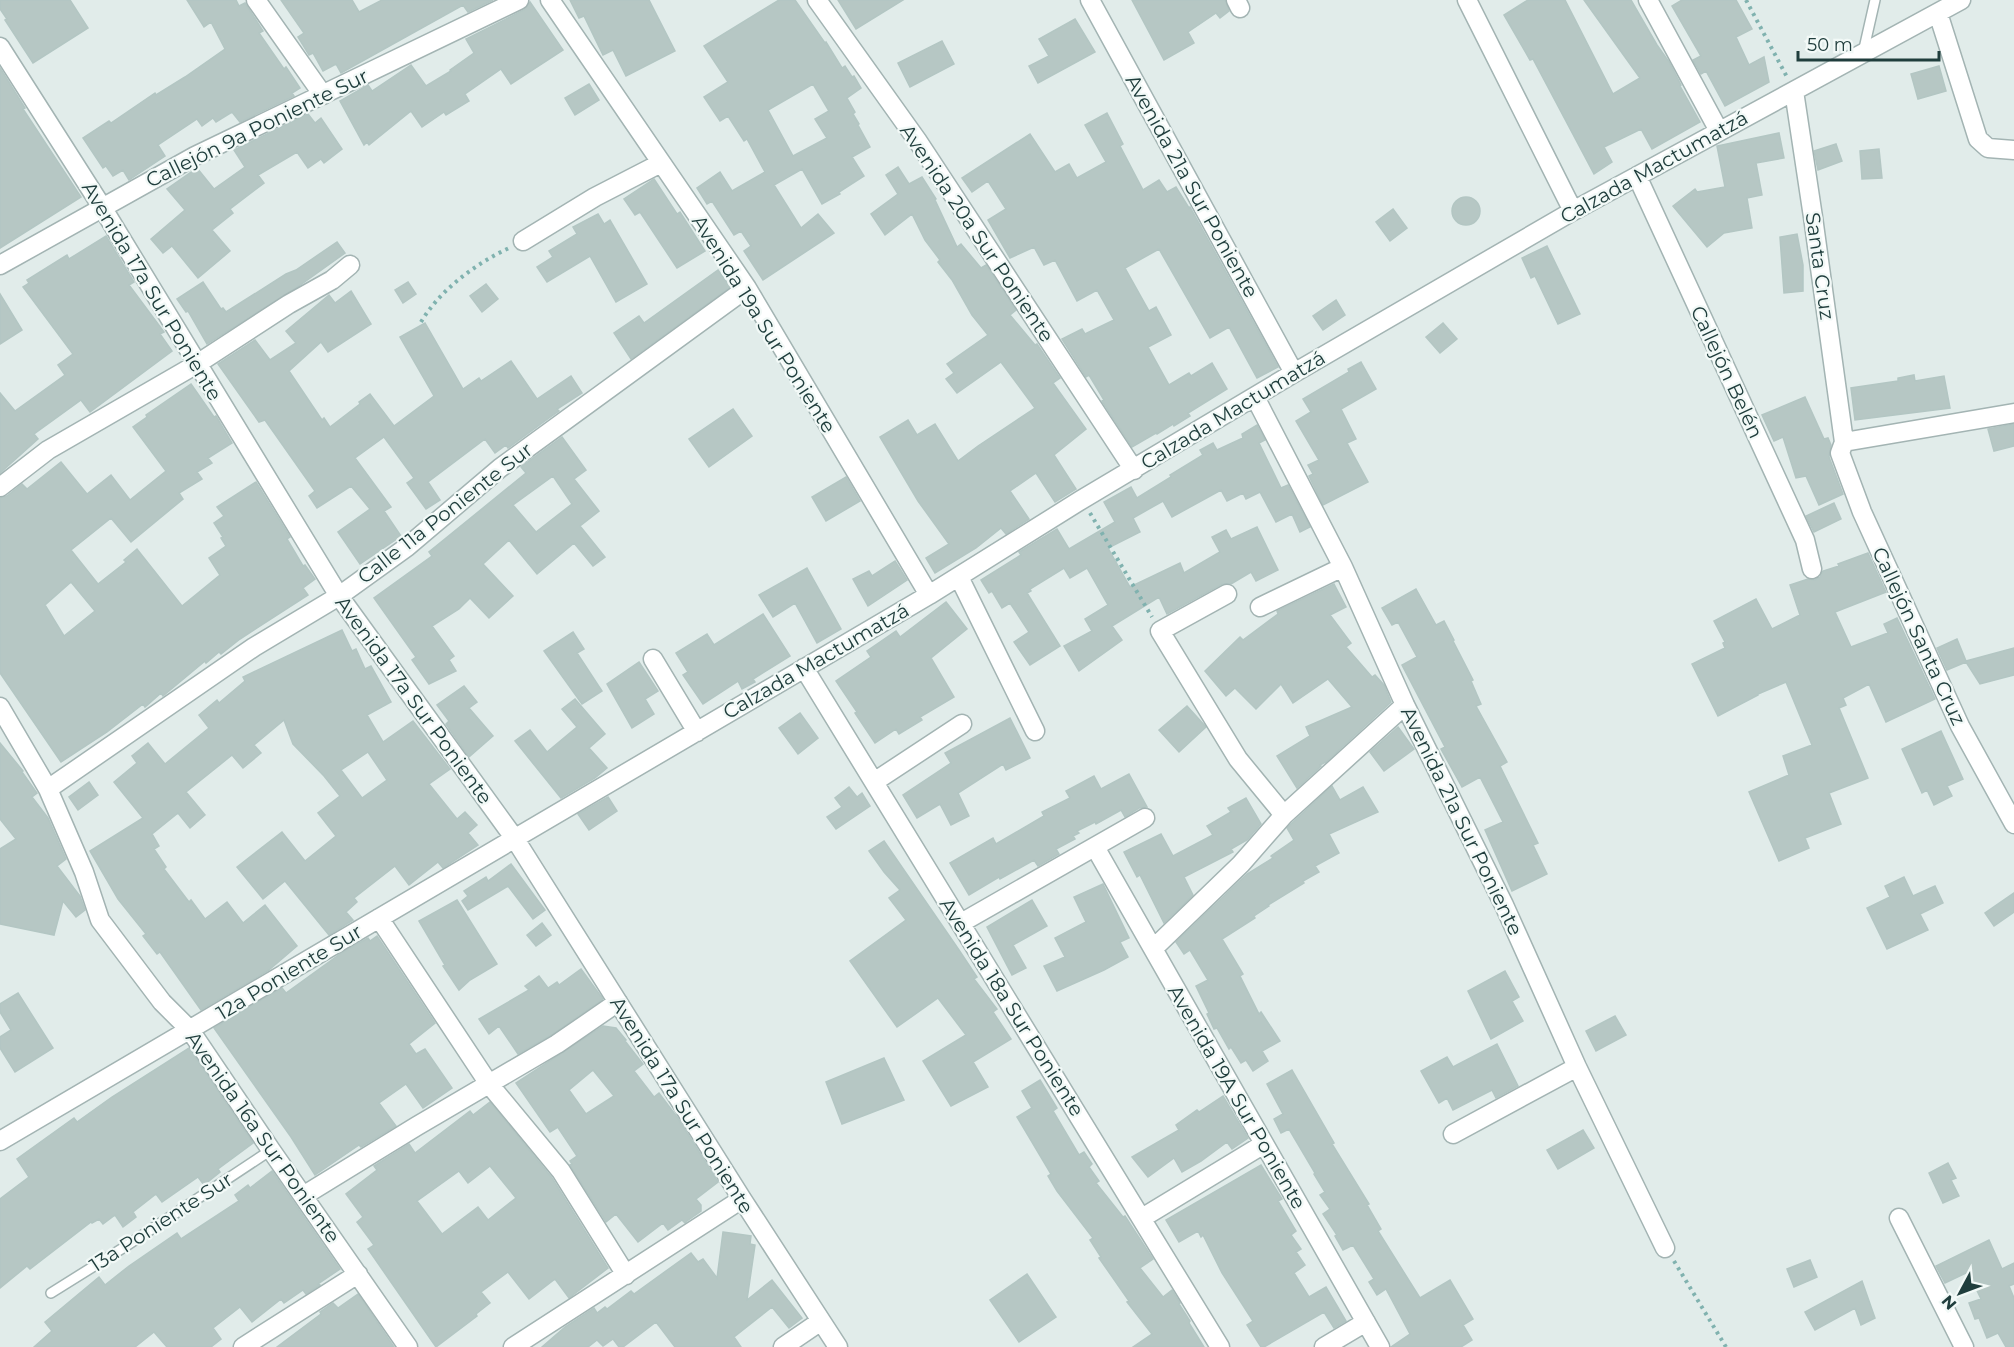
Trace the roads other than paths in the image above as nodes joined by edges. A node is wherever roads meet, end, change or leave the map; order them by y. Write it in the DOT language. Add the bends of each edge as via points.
graph roads {
  1 [pos="256,0"];
  2 [pos="519,0"];
  3 [pos="550,0"];
  4 [pos="817,0"];
  5 [pos="1090,0"];
  6 [pos="1467,0"];
  7 [pos="1648,0"];
  8 [pos="1875,0"];
  9 [pos="1961,0"];
  10 [pos="1938,13"];
  11 [pos="0,47"];
  12 [pos="1863,53"];
  13 [pos="1794,91"];
  14 [pos="323,95"];
  15 [pos="1719,131"];
  16 [pos="2014,150"];
  17 [pos="661,163"];
  18 [pos="1637,176"];
  19 [pos="102,207"];
  20 [pos="1573,211"];
  21 [pos="523,241"];
  22 [pos="0,265"];
  23 [pos="350,265"];
  24 [pos="747,288"];
  25 [pos="197,364"];
  26 [pos="1294,373"];
  27 [pos="1255,397"];
  28 [pos="2014,413"];
  29 [pos="1844,442"];
  30 [pos="1134,470"];
  31 [pos="0,487"];
  32 [pos="1343,567"];
  33 [pos="1812,569"];
  34 [pos="959,577"];
  35 [pos="1227,594"];
  36 [pos="928,595"];
  37 [pos="339,596"];
  38 [pos="1260,607"];
  39 [pos="653,659"];
  40 [pos="804,668"];
  41 [pos="1405,705"];
  42 [pos="0,707"];
  43 [pos="962,724"];
  44 [pos="1035,731"];
  45 [pos="696,732"];
  46 [pos="874,782"];
  47 [pos="48,789"];
  48 [pos="1284,815"];
  49 [pos="1145,818"];
  50 [pos="2014,824"];
  51 [pos="515,839"];
  52 [pos="1095,847"];
  53 [pos="379,918"];
  54 [pos="961,923"];
  55 [pos="1153,949"];
  56 [pos="618,1002"];
  57 [pos="190,1030"];
  58 [pos="1577,1067"];
  59 [pos="489,1084"];
  60 [pos="1453,1134"];
  61 [pos="0,1141"];
  62 [pos="1264,1144"];
  63 [pos="271,1150"];
  64 [pos="303,1196"];
  65 [pos="742,1199"];
  66 [pos="1142,1218"];
  67 [pos="1899,1218"];
  68 [pos="1665,1248"];
  69 [pos="358,1274"];
  70 [pos="626,1275"];
  71 [pos="51,1293"];
  72 [pos="821,1321"];
  73 [pos="1366,1322"];
  74 [pos="243,1347"];
  75 [pos="408,1347"];
  76 [pos="513,1347"];
  77 [pos="783,1347"];
  78 [pos="838,1347"];
  79 [pos="1220,1347"];
  80 [pos="1324,1347"];
  81 [pos="1380,1347"];
  82 [pos="1964,1347"];
  1 -- 14 [label="street"];
  2 -- 14 [label="street, Callejón 9a Poniente Sur"];
  3 -- 17 [label="street, Avenida 19a Sur Poniente"];
  4 -- 30 [label="street, Avenida 20a Sur Poniente" via="917,140"];
  5 -- 26 [label="street, Avenida 21a Sur Poniente"];
  6 -- 20 [label="street"];
  7 -- 15 [label="street"];
  8 -- 12 [label="lane"];
  9 -- 10 [label="street, Calzada Mactumatzá"];
  10 -- 12 [label="street, Calzada Mactumatzá"];
  10 -- 16 [label="street" via="1978,139 1988,148"];
  11 -- 19 [label="street, Avenida 17a Sur Poniente"];
  12 -- 13 [label="street, Calzada Mactumatzá"];
  13 -- 15 [label="street, Calzada Mactumatzá"];
  13 -- 29 [label="street, Santa Cruz"];
  14 -- 19 [label="street, Callejón 9a Poniente Sur" via="195,156"];
  15 -- 18 [label="street, Calzada Mactumatzá"];
  17 -- 21 [label="street"];
  17 -- 24 [label="street, Avenida 19a Sur Poniente"];
  18 -- 20 [label="street, Calzada Mactumatzá"];
  18 -- 33 [label="street, Callejón Belén" via="1804,540"];
  19 -- 22 [label="street, Callejón 9a Poniente Sur"];
  19 -- 25 [label="street, Avenida 17a Sur Poniente"];
  20 -- 26 [label="street, Calzada Mactumatzá"];
  23 -- 25 [label="street"];
  24 -- 36 [label="street, Avenida 19a Sur Poniente"];
  24 -- 37 [label="street, Calle 11a Poniente Sur" via="500,468 407,548"];
  25 -- 31 [label="street" via="48,450"];
  25 -- 37 [label="street, Avenida 17a Sur Poniente"];
  26 -- 27 [label="street, Calzada Mactumatzá"];
  27 -- 30 [label="street, Calzada Mactumatzá"];
  27 -- 32 [label="street, Avenida 21a Sur Poniente"];
  28 -- 29 [label="street"];
  29 -- 50 [label="street, Callejón Santa Cruz" via="1840,453 1862,512 1960,726"];
  30 -- 34 [label="street, Calzada Mactumatzá"];
  32 -- 38 [label="street"];
  32 -- 41 [label="street, Avenida 21a Sur Poniente"];
  34 -- 36 [label="street, Calzada Mactumatzá"];
  34 -- 44 [label="street"];
  35 -- 48 [label="street" via="1160,631 1238,759"];
  36 -- 40 [label="street, Calzada Mactumatzá"];
  37 -- 47 [label="street, Calle 11a Poniente Sur" via="254,647"];
  37 -- 51 [label="street, Avenida 17a Sur Poniente"];
  39 -- 45 [label="street"];
  40 -- 45 [label="street, Calzada Mactumatzá"];
  40 -- 46 [label="street, Avenida 18a Sur Poniente"];
  41 -- 48 [label="street"];
  41 -- 58 [label="street, Avenida 21a Sur Poniente" via="1504,905"];
  42 -- 47 [label="street, Avenida 16a Sur Poniente"];
  43 -- 46 [label="street"];
  45 -- 51 [label="street, Calzada Mactumatzá"];
  46 -- 54 [label="street, Avenida 18a Sur Poniente"];
  47 -- 57 [label="street, Avenida 16a Sur Poniente" via="100,920 162,1002"];
  48 -- 55 [label="street" via="1241,864"];
  49 -- 52 [label="street"];
  51 -- 53 [label="street, 12a Poniente Sur"];
  51 -- 56 [label="street, Avenida 17a Sur Poniente"];
  52 -- 54 [label="street"];
  52 -- 55 [label="street, Avenida 19A Sur Poniente"];
  53 -- 57 [label="street, 12a Poniente Sur"];
  53 -- 59 [label="street"];
  54 -- 66 [label="street, Avenida 18a Sur Poniente"];
  55 -- 62 [label="street, Avenida 19A Sur Poniente"];
  56 -- 59 [label="street"];
  56 -- 65 [label="street, Avenida 17a Sur Poniente"];
  57 -- 61 [label="street, 12a Poniente Sur"];
  57 -- 63 [label="street, Avenida 16a Sur Poniente"];
  58 -- 60 [label="street"];
  58 -- 68 [label="street, Avenida 21a Sur Poniente"];
  59 -- 64 [label="street"];
  59 -- 70 [label="street" via="561,1171"];
  62 -- 66 [label="street"];
  62 -- 73 [label="street, Avenida 19A Sur Poniente"];
  63 -- 64 [label="street, Avenida 16a Sur Poniente"];
  63 -- 71 [label="lane, 13a Poniente Sur"];
  64 -- 69 [label="street, Avenida 16a Sur Poniente"];
  65 -- 70 [label="street"];
  65 -- 72 [label="street, Avenida 17a Sur Poniente"];
  66 -- 79 [label="street, Avenida 18a Sur Poniente"];
  67 -- 82 [label="street"];
  69 -- 74 [label="street"];
  69 -- 75 [label="street, Avenida 16a Sur Poniente"];
  70 -- 76 [label="street"];
  72 -- 77 [label="street"];
  72 -- 78 [label="street, Avenida 17a Sur Poniente"];
  73 -- 80 [label="street"];
  73 -- 81 [label="street, Avenida 19A Sur Poniente"];
}
